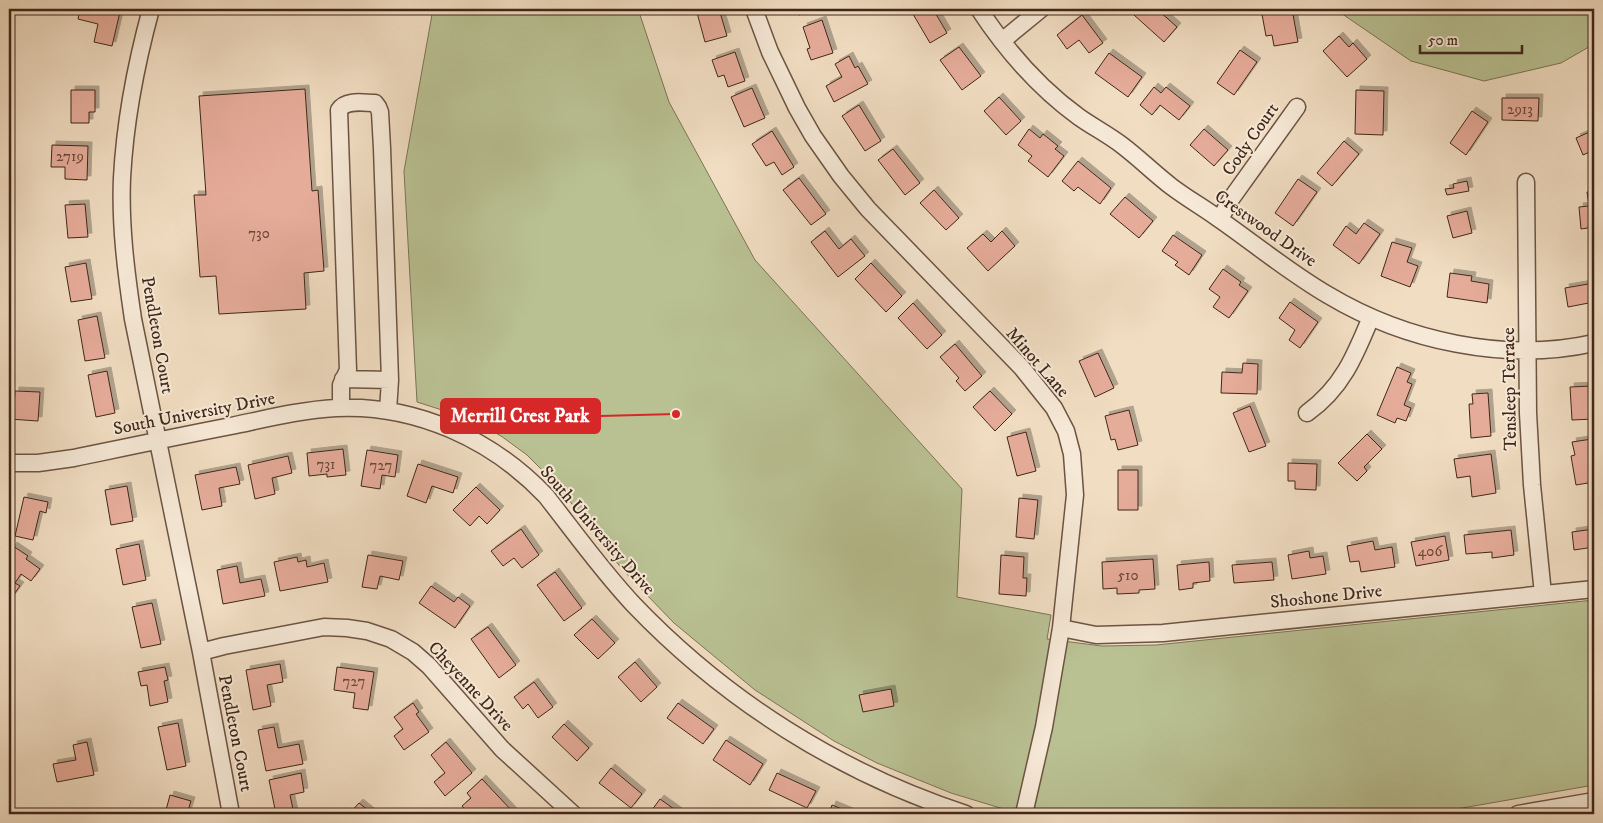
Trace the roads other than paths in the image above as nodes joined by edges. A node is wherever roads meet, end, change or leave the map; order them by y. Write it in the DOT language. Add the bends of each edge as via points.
graph roads {
  1 [pos="151,9"];
  2 [pos="754,9"];
  3 [pos="979,9"];
  4 [pos="1041,9"];
  5 [pos="1002,42"];
  6 [pos="1297,107"];
  7 [pos="1526,182"];
  8 [pos="1220,219"];
  9 [pos="1371,317"];
  10 [pos="1594,343"];
  11 [pos="1528,350"];
  12 [pos="344,379"];
  13 [pos="390,380"];
  14 [pos="340,408"];
  15 [pos="388,411"];
  16 [pos="1307,413"];
  17 [pos="158,440"];
  18 [pos="9,463"];
  19 [pos="1594,589"];
  20 [pos="1543,594"];
  21 [pos="1061,628"];
  22 [pos="200,652"];
  23 [pos="1594,801"];
  24 [pos="231,814"];
  25 [pos="573,814"];
  26 [pos="966,814"];
  27 [pos="1024,814"];
  28 [pos="1518,814"];
  1 -- 17 [label="street, Pendleton Court" via="130,105 122,179 125,265"];
  2 -- 21 [label="street, Minot Lane" via="796,108 841,176 874,216 1022,368 1043,392 1062,422 1072,454 1075,495"];
  3 -- 5 [label="street, Crestwood Drive"];
  4 -- 5 [label="street"];
  5 -- 8 [label="street, Crestwood Drive" via="1043,87 1072,112 1124,146 1173,188"];
  6 -- 8 [label="street, Cody Court"];
  7 -- 11 [label="street, Tensleep Terrace"];
  8 -- 9 [label="street, Crestwood Drive" via="1327,295"];
  9 -- 11 [label="street, Crestwood Drive" via="1422,336 1458,344"];
  9 -- 16 [label="street" via="1335,388"];
  10 -- 11 [label="street, Crestwood Drive"];
  11 -- 20 [label="street, Tensleep Terrace" via="1531,476"];
  12 -- 13 [label="street"];
  12 -- 13 [label="street" via="348,370 339,110 348,103 375,103 380,121"];
  12 -- 14 [label="street"];
  13 -- 15 [label="street"];
  14 -- 15 [label="street, South University Drive"];
  14 -- 17 [label="street, South University Drive"];
  15 -- 26 [label="street, South University Drive" via="450,429 501,456 546,496 635,606 689,657 760,713 844,764 929,802"];
  17 -- 18 [label="street, South University Drive" via="74,458"];
  17 -- 22 [label="street, Pendleton Court"];
  19 -- 20 [label="street, Shoshone Drive"];
  20 -- 21 [label="street, Shoshone Drive" via="1162,634 1096,634"];
  21 -- 27 [label="street, Minot Lane" via="1044,727"];
  22 -- 24 [label="street, Pendleton Court"];
  22 -- 25 [label="street, Cheyenne Drive" via="324,627 367,631 391,639 430,666 502,748"];
  23 -- 28 [label="street"];
}
